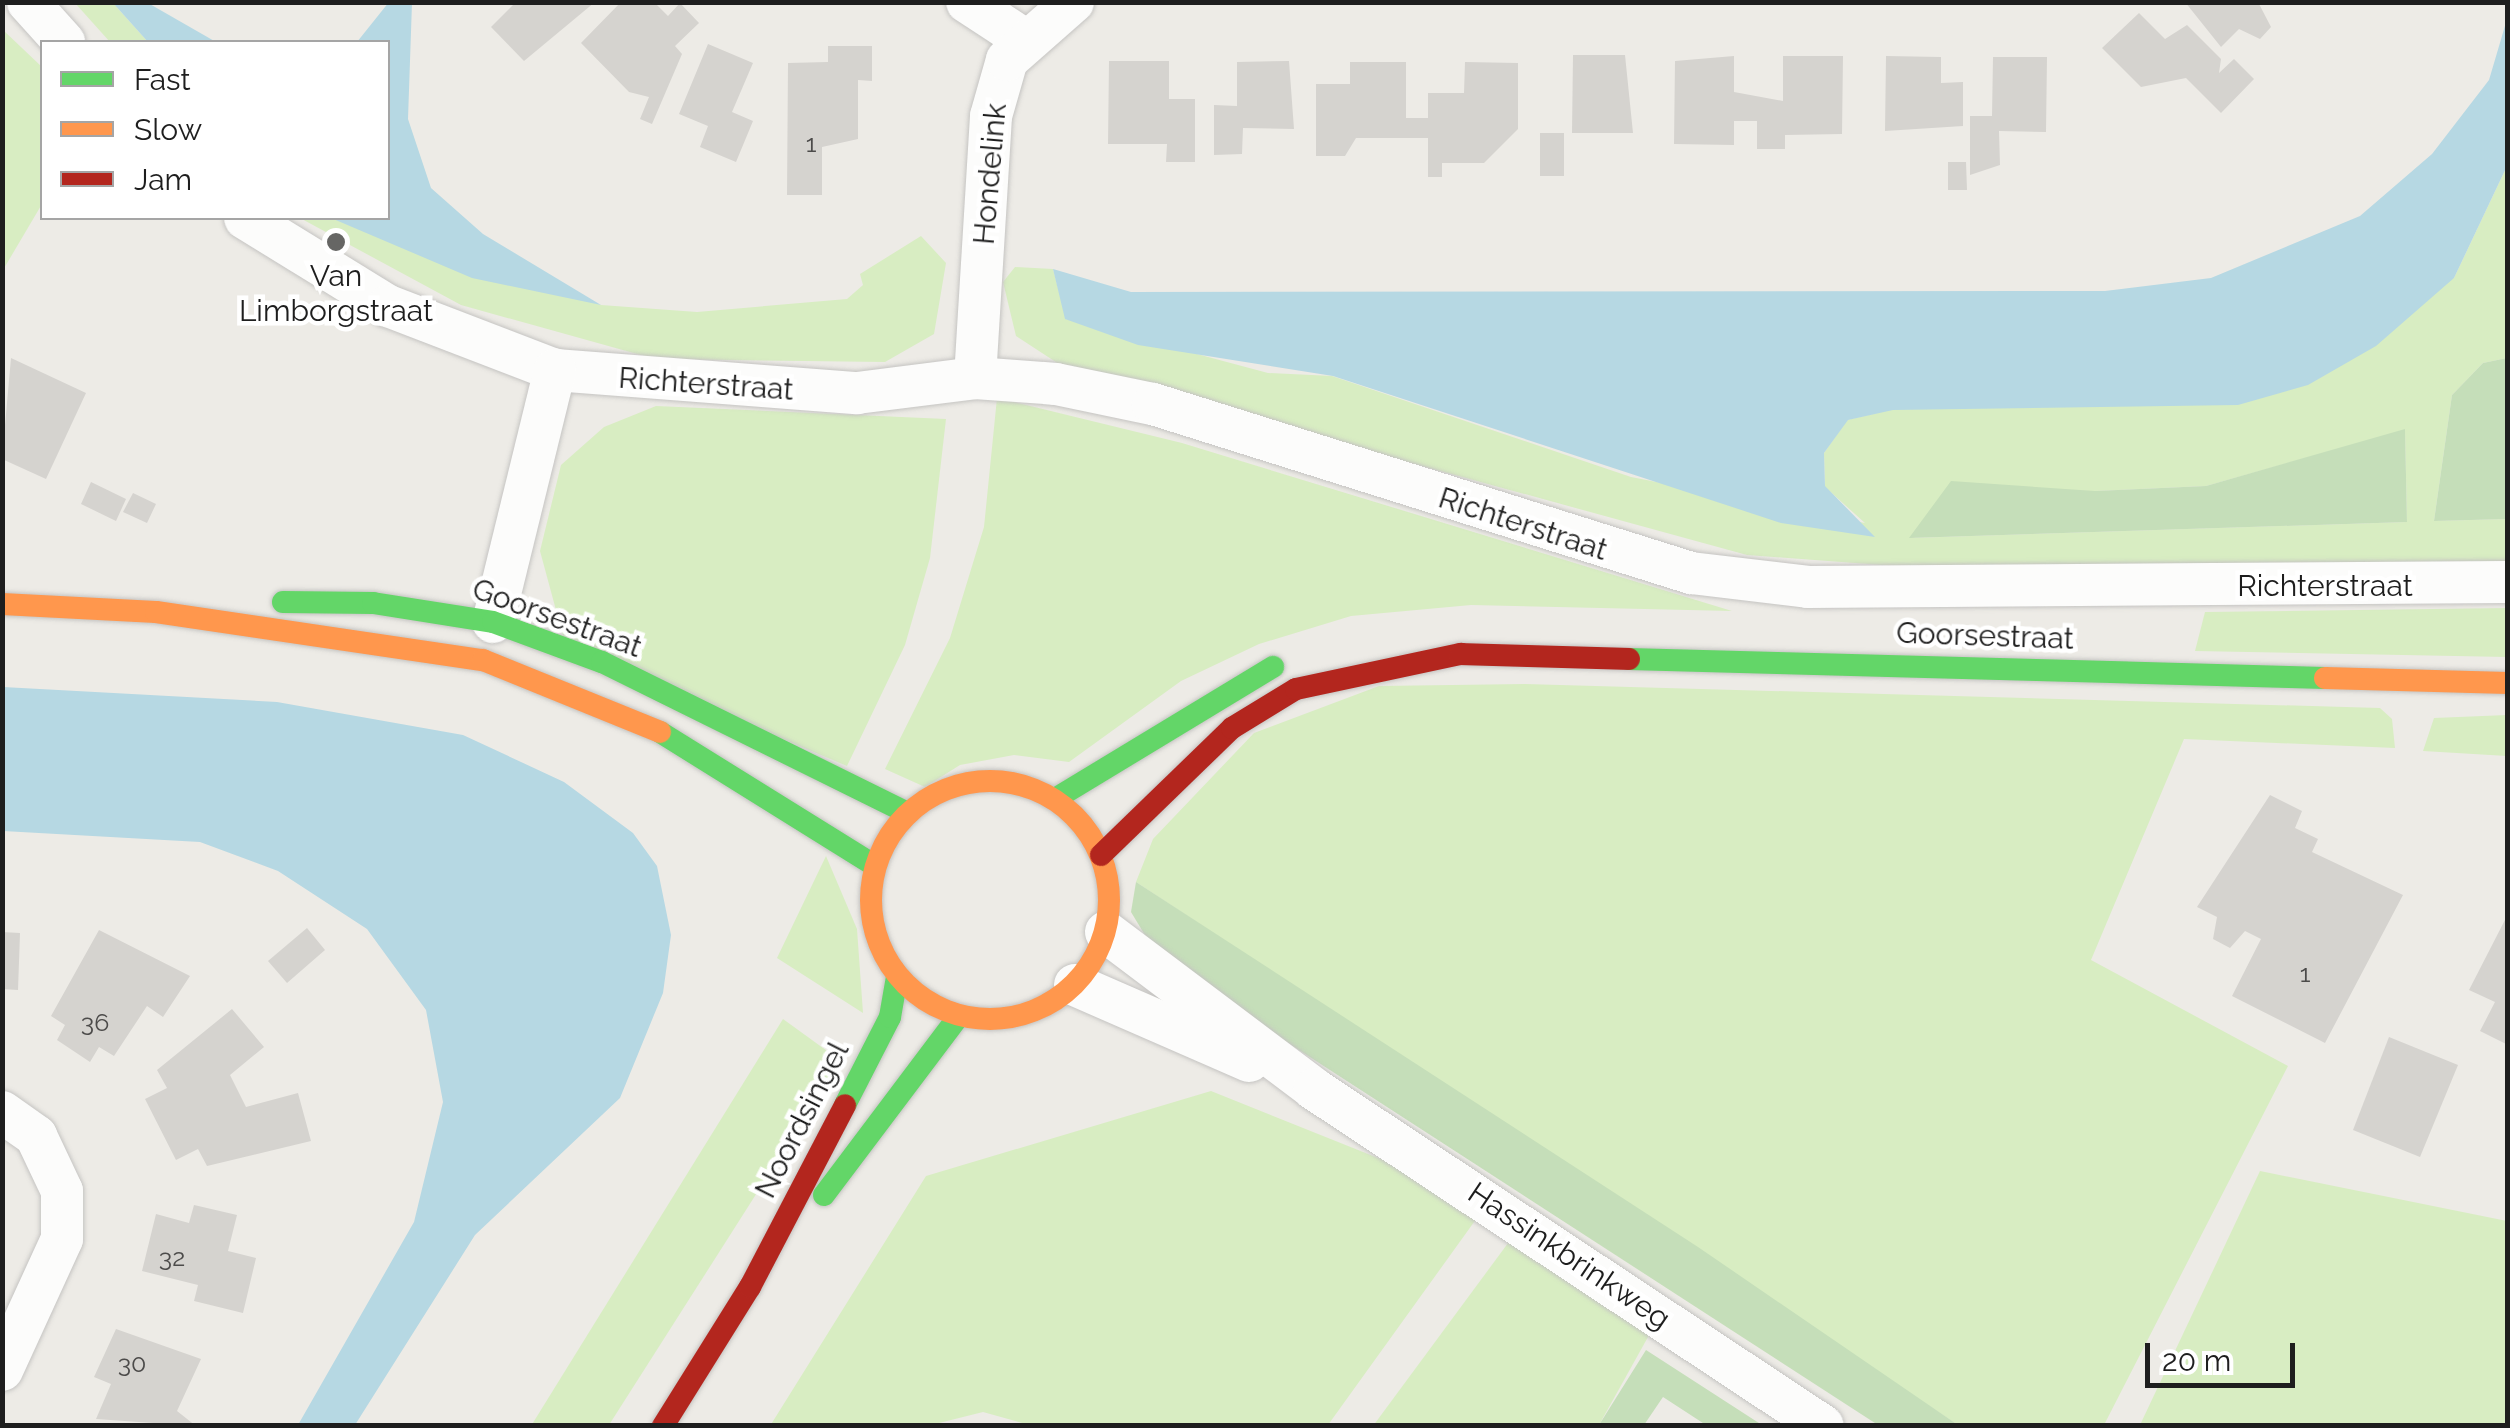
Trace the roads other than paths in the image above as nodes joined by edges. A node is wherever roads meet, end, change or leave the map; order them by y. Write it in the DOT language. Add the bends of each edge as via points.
graph roads {
  1 [pos="28,2"];
  2 [pos="967,2"];
  3 [pos="1073,2"];
  4 [pos="62,40"];
  5 [pos="1025,40"];
  6 [pos="247,220"];
  7 [pos="554,370"];
  8 [pos="975,378"];
  9 [pos="2508,582"];
  10 [pos="2,604"];
  11 [pos="156,612"];
  12 [pos="1397,640"];
  13 [pos="488,641"];
  14 [pos="1460,654"];
  15 [pos="1291,658"];
  16 [pos="2508,683"];
  17 [pos="1055,799"];
  18 [pos="907,813"];
  19 [pos="1101,854"];
  20 [pos="874,864"];
  21 [pos="1106,932"];
  22 [pos="897,978"];
  23 [pos="1074,985"];
  24 [pos="958,1016"];
  25 [pos="1314,1089"];
  26 [pos="2,1112"];
  27 [pos="750,1287"];
  28 [pos="2,1370"];
  29 [pos="664,1426"];
  30 [pos="1823,1426"];
  1 -- 4 [label="street"];
  2 -- 5 [label="street"];
  3 -- 5 [label="street, Hondelink"];
  5 -- 8 [label="street, Hondelink" via="1007,60 991,116"];
  6 -- 7 [label="street, Richterstraat" via="388,306"];
  7 -- 8 [label="street, Richterstraat" via="858,394"];
  7 -- 13 [label="street"];
  8 -- 9 [label="street, Richterstraat" via="1153,404 1551,535 1746,581"];
  10 -- 11 [label="main road, Goorsestraat"];
  11 -- 13 [label="main road, Goorsestraat"];
  11 -- 13 [label="main road, Goorsestraat" via="373,603"];
  12 -- 14 [label="main road, Goorsestraat"];
  13 -- 18 [label="main road, Goorsestraat" via="602,662"];
  13 -- 20 [label="main road, Goorsestraat" via="708,756"];
  14 -- 16 [label="main road, Goorsestraat"];
  14 -- 19 [label="main road, Goorsestraat" via="1296,689 1232,728"];
  15 -- 17 [label="main road" via="1211,697"];
  17 -- 18 [label="main road" via="979,781"];
  17 -- 19 [label="main road"];
  18 -- 20 [label="main road"];
  19 -- 21 [label="main road"];
  20 -- 22 [label="main road" via="874,934"];
  21 -- 23 [label="main road"];
  21 -- 25 [label="street, Hassinkbrinkweg"];
  22 -- 24 [label="main road"];
  22 -- 27 [label="main road, Noordsingel" via="890,1017"];
  23 -- 24 [label="main road" via="1010,1020"];
  23 -- 25 [label="street, Hassinkbrinkweg"];
  24 -- 27 [label="main road, Noordsingel"];
  25 -- 30 [label="street, Hassinkbrinkweg"];
  26 -- 28 [label="street" via="45,1154 62,1190 62,1239"];
  27 -- 29 [label="main road, Noordsingel"];
}
